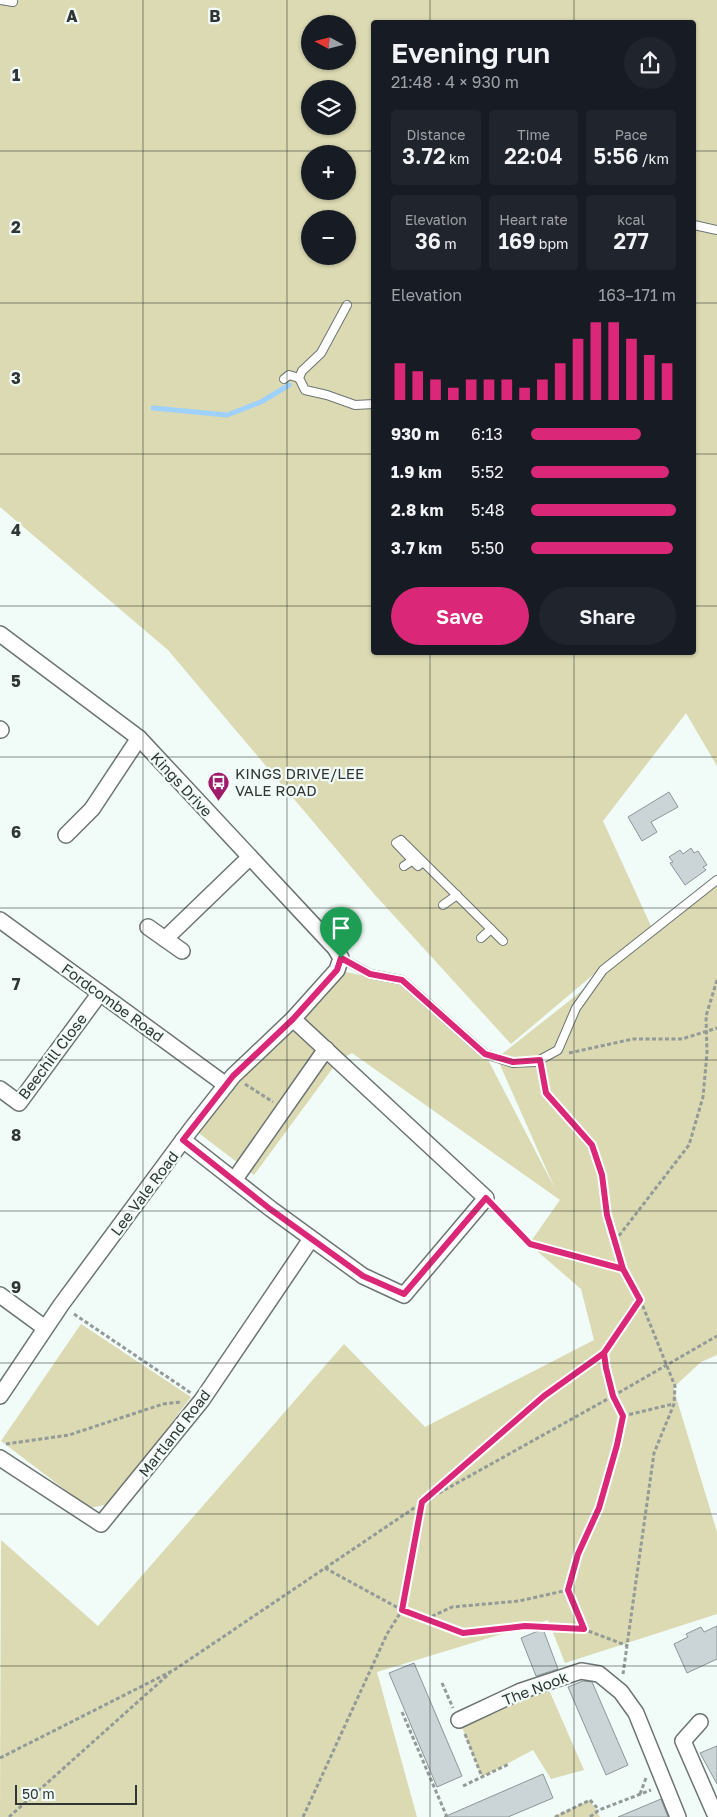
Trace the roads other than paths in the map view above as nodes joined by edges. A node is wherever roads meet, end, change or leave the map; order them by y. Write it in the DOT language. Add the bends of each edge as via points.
graph roads {
  1 [pos="0,0"];
  2 [pos="13,2"];
  3 [pos="696,225"];
  4 [pos="717,230"];
  5 [pos="347,305"];
  6 [pos="299,378"];
  7 [pos="284,379"];
  8 [pos="371,404"];
  9 [pos="0,634"];
  10 [pos="139,738"];
  11 [pos="66,835"];
  12 [pos="250,857"];
  13 [pos="413,860"];
  14 [pos="423,862"];
  15 [pos="404,866"];
  16 [pos="717,880"];
  17 [pos="457,895"];
  18 [pos="443,905"];
  19 [pos="0,920"];
  20 [pos="148,928"];
  21 [pos="491,929"];
  22 [pos="481,938"];
  23 [pos="165,939"];
  24 [pos="504,941"];
  25 [pos="182,950"];
  26 [pos="341,958"];
  27 [pos="100,993"];
  28 [pos="293,1019"];
  29 [pos="326,1049"];
  30 [pos="229,1080"];
  31 [pos="0,1089"];
  32 [pos="183,1140"];
  33 [pos="235,1179"];
  34 [pos="311,1240"];
  35 [pos="0,1295"];
  36 [pos="45,1328"];
  37 [pos="0,1396"];
  38 [pos="0,1458"];
  39 [pos="459,1720"];
  40 [pos="700,1722"];
  41 [pos="716,1812"];
  42 [pos="678,1817"];
  1 -- 2 [label="lane"];
  3 -- 4 [label="lane"];
  5 -- 6 [label="lane" via="322,353 302,371"];
  6 -- 7 [label="lane" via="289,376"];
  6 -- 8 [label="lane" via="305,390 355,405"];
  9 -- 10 [label="street, Kings Drive"];
  10 -- 11 [label="street" via="92,809"];
  10 -- 12 [label="street, Kings Drive"];
  12 -- 23 [label="street"];
  12 -- 26 [label="street, Kings Drive"];
  13 -- 14 [label="lane" via="418,866"];
  13 -- 14 [label="lane" via="396,843 401,840"];
  13 -- 15 [label="lane"];
  14 -- 17 [label="lane"];
  16 -- 26 [label="lane" via="603,970 576,1008 558,1050 540,1060 513,1062 485,1054 402,980 370,974"];
  17 -- 18 [label="lane"];
  17 -- 21 [label="lane"];
  19 -- 27 [label="street, Fordcombe Road"];
  20 -- 23 [label="street"];
  21 -- 22 [label="lane"];
  21 -- 24 [label="lane"];
  23 -- 25 [label="street"];
  26 -- 28 [label="street, Lee Vale Road" via="337,970"];
  27 -- 30 [label="street, Fordcombe Road"];
  27 -- 31 [label="street, Beechill Close" via="19,1103"];
  28 -- 29 [label="street"];
  28 -- 30 [label="street, Lee Vale Road"];
  29 -- 33 [label="street"];
  29 -- 34 [label="street" via="486,1198 404,1294 363,1276"];
  30 -- 32 [label="street, Lee Vale Road"];
  32 -- 33 [label="street"];
  32 -- 36 [label="street, Lee Vale Road"];
  33 -- 34 [label="street"];
  34 -- 38 [label="street, Martland Road" via="202,1400 101,1524"];
  35 -- 36 [label="street"];
  36 -- 37 [label="street, Lee Vale Road"];
  39 -- 42 [label="street, The Nook" via="521,1691 581,1671 599,1674 621,1692 636,1713"];
  40 -- 41 [label="street" via="683,1741"];
}
